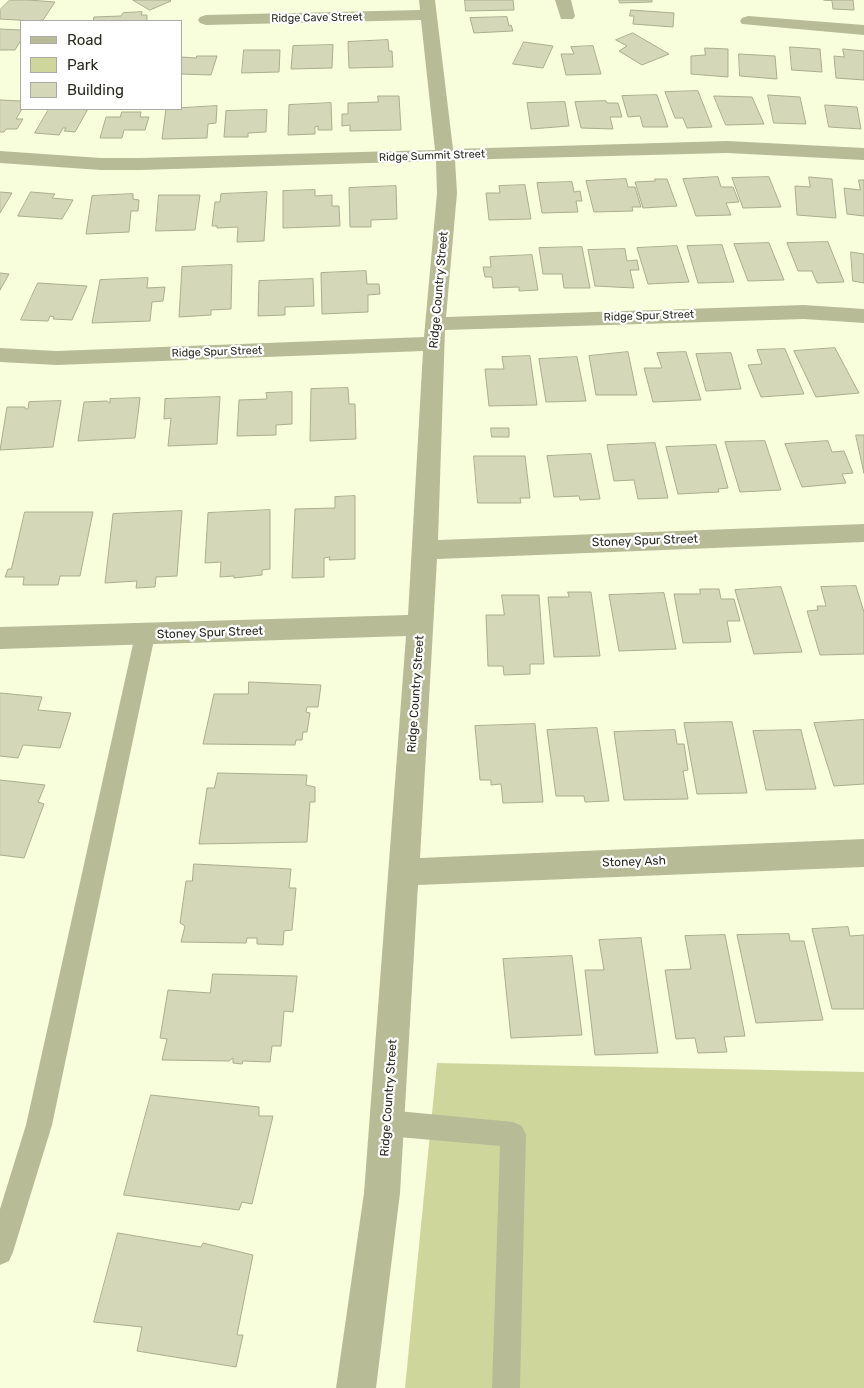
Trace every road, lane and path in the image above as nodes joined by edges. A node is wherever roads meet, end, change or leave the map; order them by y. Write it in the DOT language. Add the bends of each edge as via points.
graph roads {
  1 [pos="564,0"];
  2 [pos="428,8"];
  3 [pos="567,16"];
  4 [pos="206,20"];
  5 [pos="748,21"];
  6 [pos="864,30"];
  7 [pos="864,154"];
  8 [pos="445,156"];
  9 [pos="0,157"];
  10 [pos="864,316"];
  11 [pos="434,334"];
  12 [pos="0,355"];
  13 [pos="864,532"];
  14 [pos="425,550"];
  15 [pos="421,625"];
  16 [pos="145,635"];
  17 [pos="0,638"];
  18 [pos="864,853"];
  19 [pos="404,872"];
  20 [pos="387,1123"];
  21 [pos="0,1252"];
  22 [pos="356,1388"];
  23 [pos="506,1388"];
  1 -- 3 [label="street"];
  2 -- 4 [label="street, Ridge Cave Street"];
  2 -- 8 [label="street, Ridge Country Street"];
  5 -- 6 [label="street"];
  7 -- 8 [label="street, Ridge Summit Street" via="759,147"];
  8 -- 9 [label="street, Ridge Summit Street" via="140,164"];
  8 -- 11 [label="street, Ridge Country Street" via="447,193"];
  10 -- 11 [label="street, Ridge Spur Street" via="804,312"];
  11 -- 12 [label="street, Ridge Spur Street" via="57,358"];
  11 -- 14 [label="street, Ridge Country Street"];
  13 -- 14 [label="street, Stoney Spur Street"];
  14 -- 15 [label="street, Ridge Country Street"];
  15 -- 16 [label="street, Stoney Spur Street"];
  15 -- 19 [label="street, Ridge Country Street"];
  16 -- 17 [label="street, Stoney Spur Street"];
  16 -- 21 [label="lane" via="39,1125"];
  18 -- 19 [label="street, Stoney Ash"];
  19 -- 20 [label="street, Ridge Country Street"];
  20 -- 22 [label="street, Ridge Country Street" via="382,1193"];
  20 -- 23 [label="lane" via="513,1135"];
}
